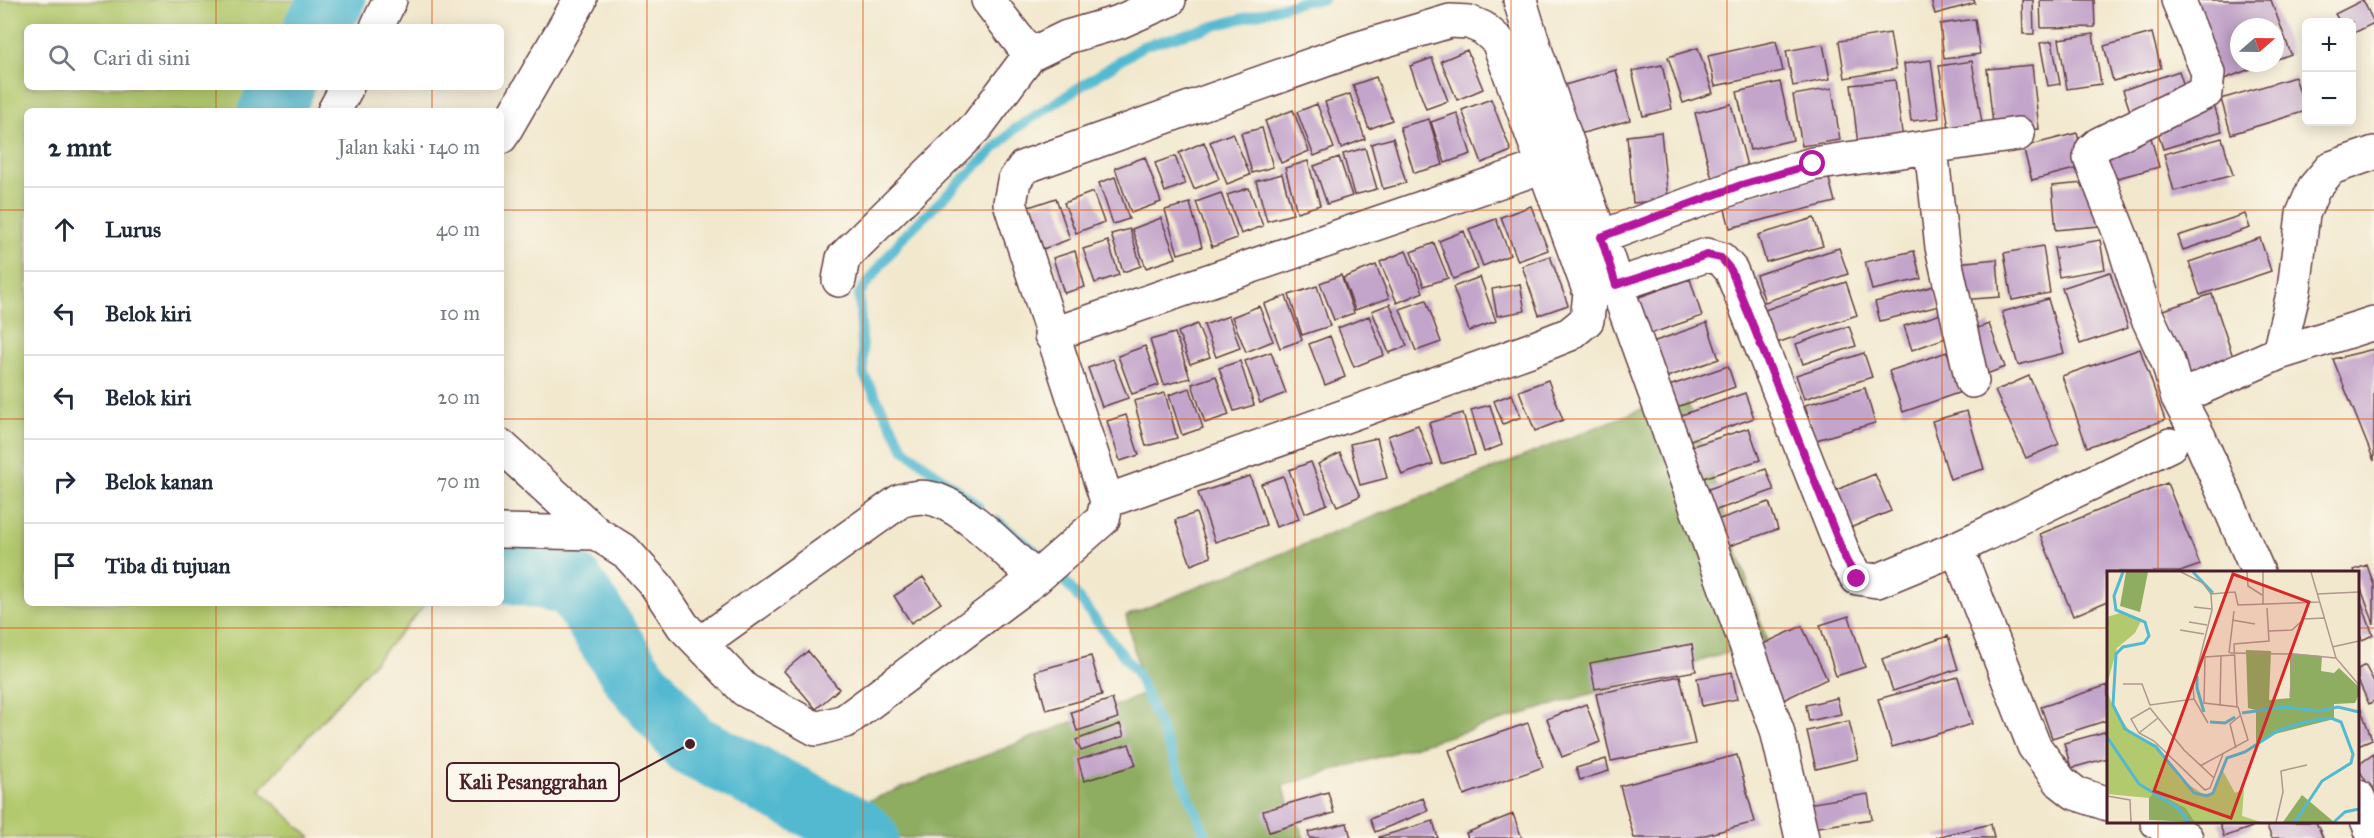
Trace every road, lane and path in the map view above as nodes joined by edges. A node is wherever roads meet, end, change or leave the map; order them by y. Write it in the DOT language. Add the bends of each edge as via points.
graph roads {
  1 [pos="390,0"];
  2 [pos="580,0"];
  3 [pos="988,0"];
  4 [pos="1169,0"];
  5 [pos="2178,0"];
  6 [pos="1521,4"];
  7 [pos="378,24"];
  8 [pos="1030,55"];
  9 [pos="345,90"];
  10 [pos="336,108"];
  11 [pos="504,132"];
  12 [pos="2018,134"];
  13 [pos="1932,148"];
  14 [pos="2374,153"];
  15 [pos="1544,166"];
  16 [pos="1601,237"];
  17 [pos="839,280"];
  18 [pos="1603,289"];
  19 [pos="2374,323"];
  20 [pos="1052,335"];
  21 [pos="2278,353"];
  22 [pos="1972,381"];
  23 [pos="2178,398"];
  24 [pos="2170,445"];
  25 [pos="504,449"];
  26 [pos="1105,510"];
  27 [pos="504,531"];
  28 [pos="596,533"];
  29 [pos="1957,548"];
  30 [pos="2257,571"];
  31 [pos="1039,574"];
  32 [pos="701,643"];
  33 [pos="2359,800"];
  34 [pos="2107,803"];
  35 [pos="2159,823"];
  36 [pos="2374,837"];
  37 [pos="1802,838"];
  38 [pos="2186,838"];
  1 -- 7 [label="street"];
  2 -- 11 [label="street"];
  3 -- 8 [label="street"];
  4 -- 8 [label="street" via="1119,22 1067,37"];
  5 -- 23 [label="street" via="2208,74 2206,92 2099,144 2090,158 2145,312 2168,362"];
  6 -- 16 [label="street"];
  8 -- 17 [label="street" via="977,126 843,258"];
  9 -- 10 [label="street"];
  12 -- 13 [label="street"];
  13 -- 16 [label="street" via="1813,164 1741,185"];
  13 -- 22 [label="street" via="1942,247"];
  14 -- 21 [label="street" via="2331,168 2314,188 2303,214 2294,290"];
  15 -- 18 [label="street"];
  15 -- 20 [label="street"];
  15 -- 20 [label="street" via="1498,40 1483,28 1450,21 1356,49 1024,167 1014,181 1010,203"];
  16 -- 18 [label="street"];
  18 -- 26 [label="street" via="1587,320 1570,334"];
  18 -- 29 [label="street" via="1707,255 1721,258 1731,270 1846,560 1857,579 1877,581"];
  18 -- 37 [label="street" via="1777,730"];
  19 -- 21 [label="street"];
  20 -- 26 [label="street"];
  21 -- 23 [label="street"];
  23 -- 30 [label="street"];
  24 -- 29 [label="street"];
  25 -- 28 [label="street"];
  26 -- 31 [label="street"];
  27 -- 28 [label="street"];
  28 -- 32 [label="street" via="626,552 656,585 683,626"];
  29 -- 34 [label="street" via="2034,746 2061,782 2075,793"];
  31 -- 32 [label="street" via="962,514 936,500 914,496 900,501"];
  31 -- 32 [label="street" via="845,721 816,729 745,690"];
  33 -- 36 [label="street"];
  35 -- 38 [label="street"];
}
